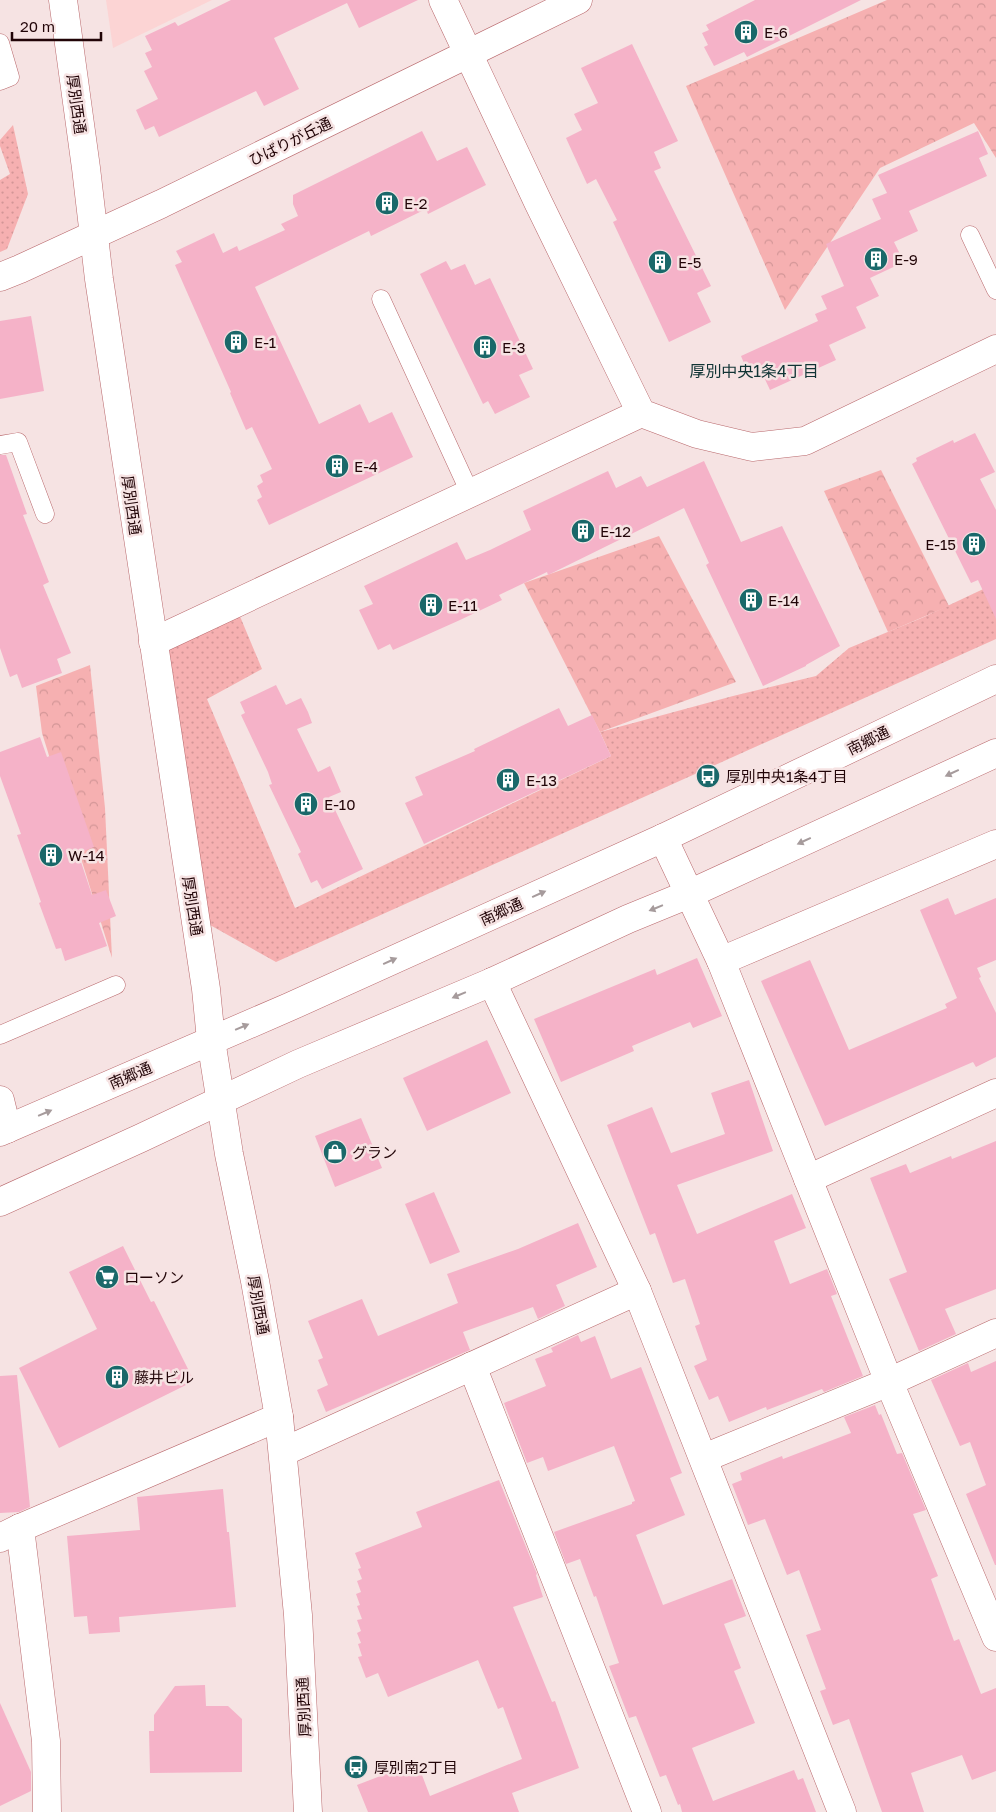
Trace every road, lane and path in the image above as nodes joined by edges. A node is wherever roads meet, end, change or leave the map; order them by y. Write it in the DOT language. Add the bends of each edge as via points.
graph roads {
  1 [pos="63,0"];
  2 [pos="443,0"];
  3 [pos="578,0"];
  4 [pos="0,43"];
  5 [pos="469,53"];
  6 [pos="0,82"];
  7 [pos="94,234"];
  8 [pos="970,235"];
  9 [pos="0,276"];
  10 [pos="996,290"];
  11 [pos="381,299"];
  12 [pos="996,349"];
  13 [pos="640,412"];
  14 [pos="0,445"];
  15 [pos="470,493"];
  16 [pos="45,514"];
  17 [pos="152,642"];
  18 [pos="996,678"];
  19 [pos="996,753"];
  20 [pos="663,838"];
  21 [pos="996,844"];
  22 [pos="689,894"];
  23 [pos="721,960"];
  24 [pos="492,982"];
  25 [pos="116,985"];
  26 [pos="0,1035"];
  27 [pos="211,1040"];
  28 [pos="996,1093"];
  29 [pos="221,1099"];
  30 [pos="0,1100"];
  31 [pos="4,1130"];
  32 [pos="808,1179"];
  33 [pos="0,1202"];
  34 [pos="637,1291"];
  35 [pos="996,1334"];
  36 [pos="472,1366"];
  37 [pos="889,1382"];
  38 [pos="279,1418"];
  39 [pos="283,1452"];
  40 [pos="704,1458"];
  41 [pos="10,1533"];
  42 [pos="987,1590"];
  43 [pos="996,1637"];
  44 [pos="42,1809"];
  45 [pos="308,1812"];
  46 [pos="647,1812"];
  47 [pos="842,1812"];
  1 -- 7 [label="street, 厚別西通"];
  2 -- 5 [label="street"];
  3 -- 5 [label="street, ひばりが丘通"];
  4 -- 6 [label="lane" via="10,77"];
  5 -- 7 [label="street, ひばりが丘通"];
  5 -- 13 [label="street"];
  7 -- 9 [label="street, ひばりが丘通"];
  7 -- 17 [label="street, 厚別西通"];
  8 -- 10 [label="lane"];
  11 -- 15 [label="lane"];
  12 -- 13 [label="street" via="805,441 752,447 697,434"];
  13 -- 15 [label="street"];
  14 -- 16 [label="lane" via="18,442"];
  15 -- 17 [label="street"];
  17 -- 27 [label="street, 厚別西通" via="206,989"];
  18 -- 20 [label="street, 南郷通"];
  19 -- 22 [label="street, one-way"];
  20 -- 22 [label="street"];
  27 -- 20 [label="street, 南郷通, one-way"];
  21 -- 23 [label="street"];
  22 -- 23 [label="street"];
  22 -- 24 [label="street, one-way"];
  23 -- 32 [label="street"];
  24 -- 29 [label="street, one-way"];
  24 -- 34 [label="street"];
  25 -- 26 [label="lane"];
  27 -- 29 [label="street, 厚別西通"];
  31 -- 27 [label="street, 南郷通, one-way"];
  28 -- 32 [label="street"];
  29 -- 33 [label="street"];
  29 -- 38 [label="street, 厚別西通"];
  30 -- 31 [label="street"];
  32 -- 37 [label="street"];
  34 -- 36 [label="street"];
  34 -- 40 [label="street"];
  35 -- 37 [label="street"];
  36 -- 39 [label="street"];
  36 -- 46 [label="street"];
  37 -- 40 [label="street"];
  37 -- 42 [label="street"];
  38 -- 39 [label="street, 厚別西通"];
  38 -- 41 [label="street"];
  39 -- 45 [label="street, 厚別西通" via="298,1615"];
  40 -- 47 [label="street"];
  41 -- 44 [label="street" via="46,1741"];
  42 -- 43 [label="street"];
}
